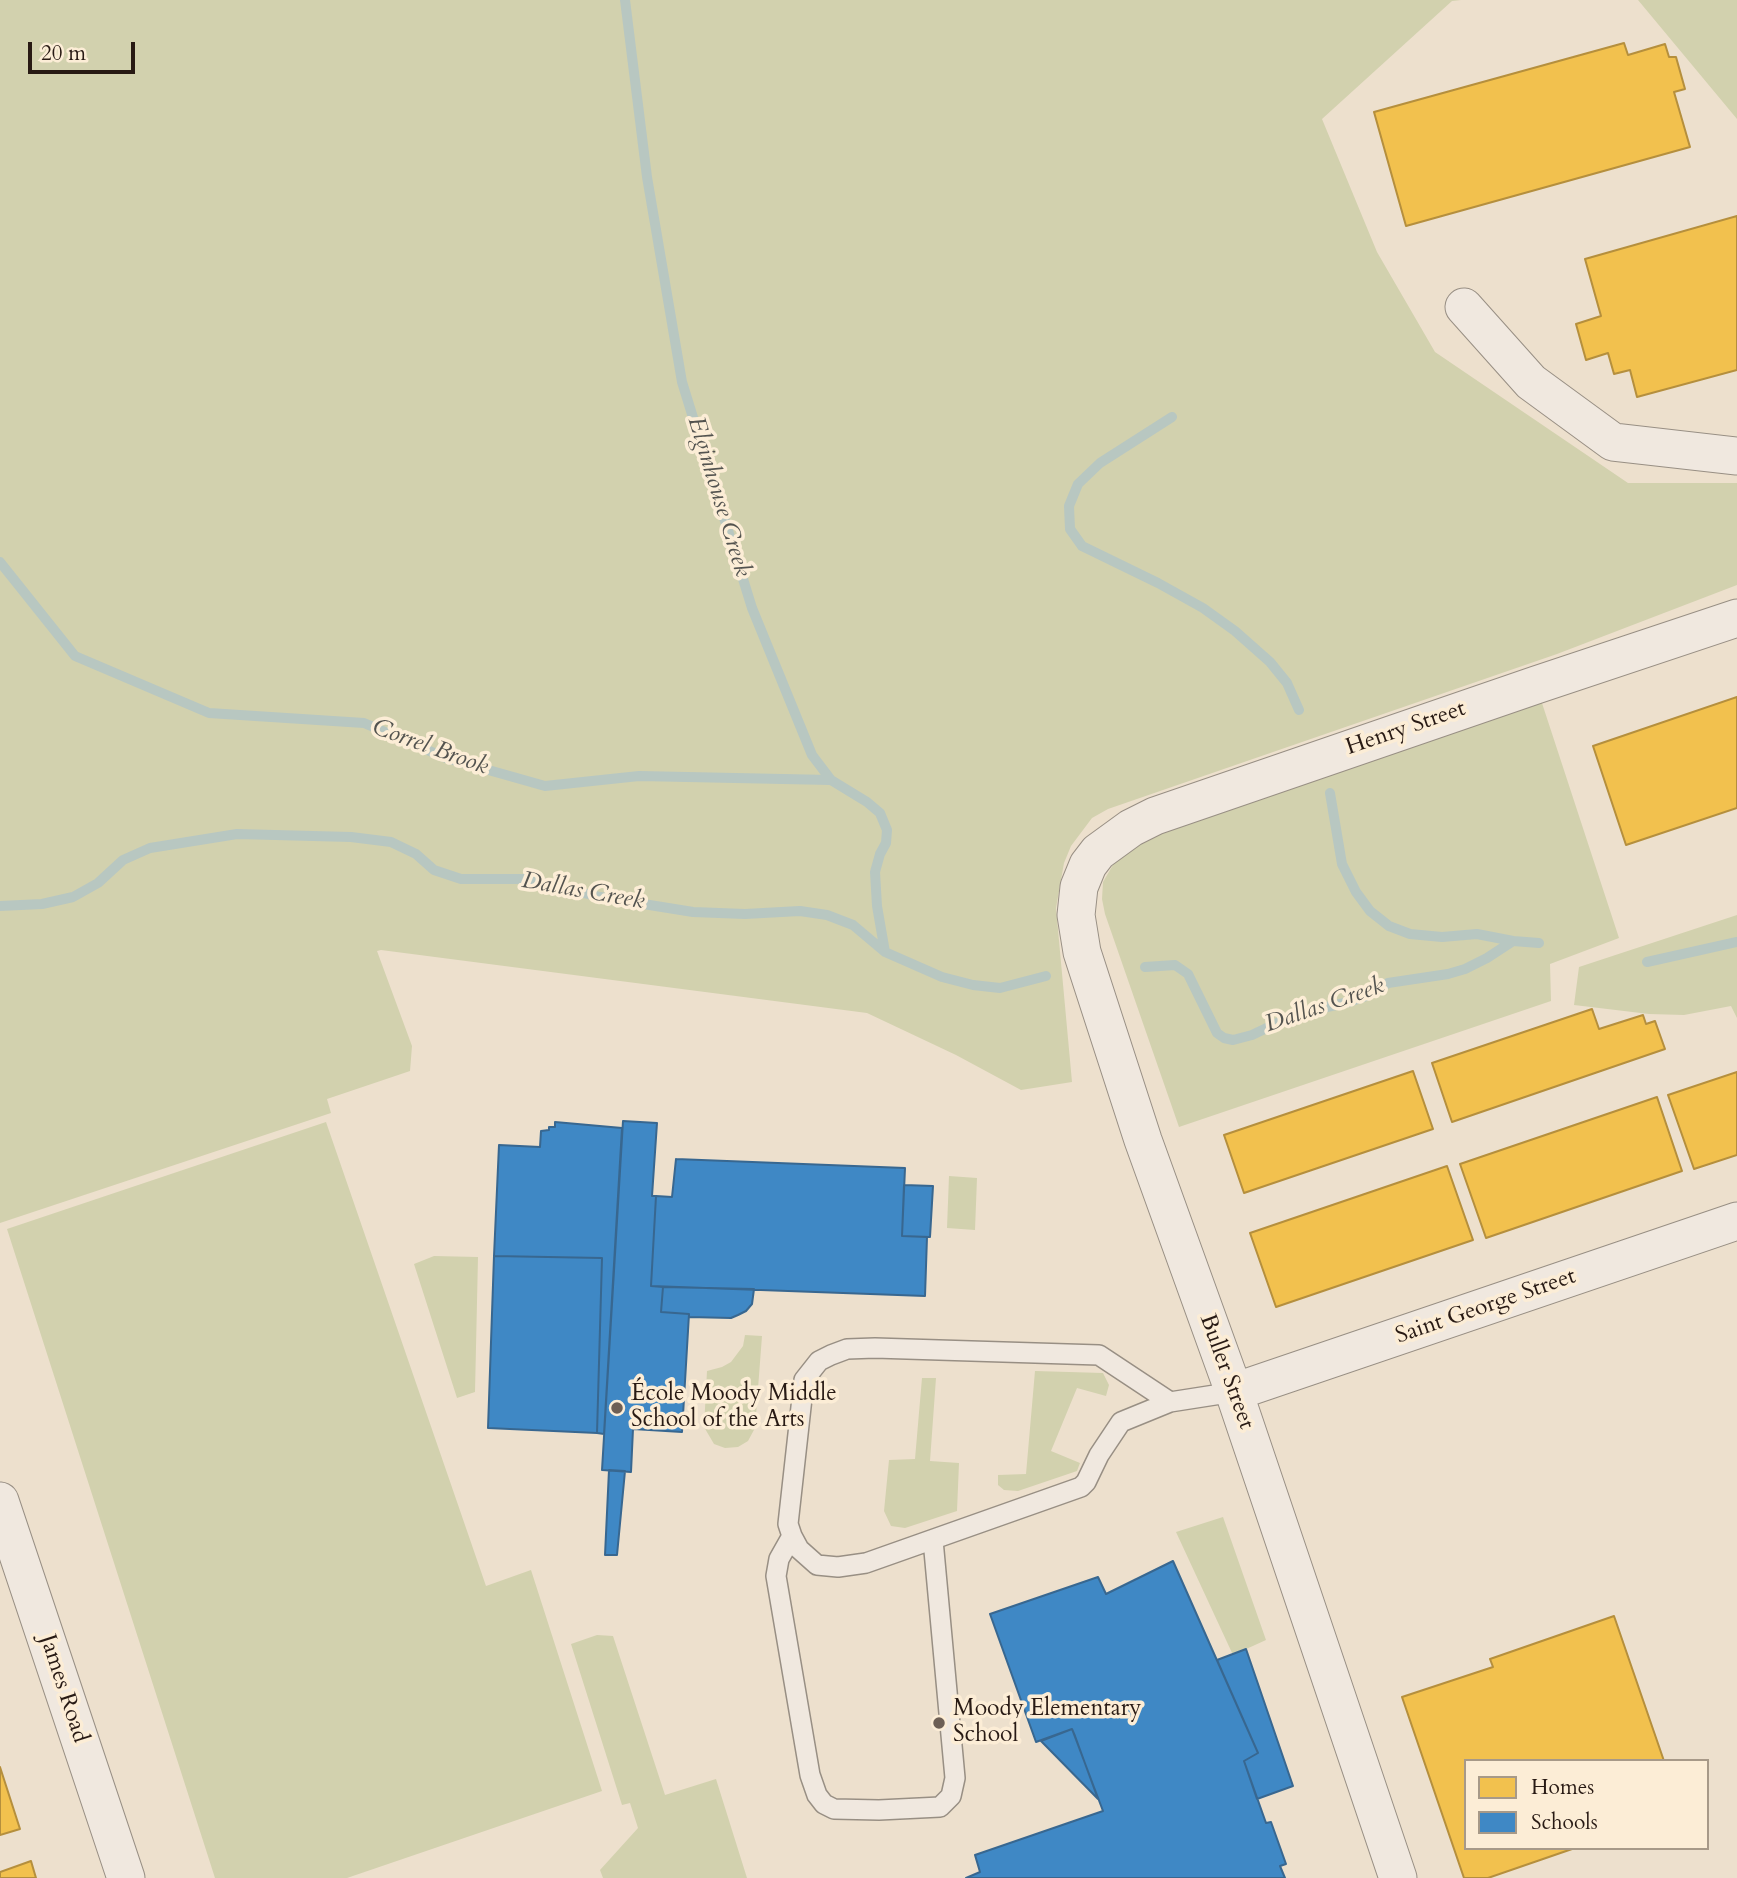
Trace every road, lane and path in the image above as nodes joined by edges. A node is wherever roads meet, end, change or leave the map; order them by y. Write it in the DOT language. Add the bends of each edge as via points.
graph roads {
  1 [pos="1464,307"];
  2 [pos="1737,456"];
  3 [pos="1737,618"];
  4 [pos="1088,865"];
  5 [pos="1736,1224"];
  6 [pos="1234,1392"];
  7 [pos="1170,1402"];
  8 [pos="0,1501"];
  9 [pos="792,1536"];
  10 [pos="933,1540"];
  11 [pos="126,1878"];
  12 [pos="1398,1878"];
  1 -- 2 [label="street" via="1531,383 1613,442"];
  3 -- 4 [label="street, Henry Street" via="1155,816 1110,841"];
  4 -- 6 [label="street, Buller Street" via="1076,915 1082,952 1143,1140"];
  5 -- 6 [label="street, Saint George Street"];
  6 -- 7 [label="lane"];
  6 -- 12 [label="street, Buller Street"];
  7 -- 9 [label="lane" via="1099,1355 847,1349 819,1361 804,1380 788,1524"];
  7 -- 10 [label="lane" via="1115,1427 1081,1487"];
  8 -- 11 [label="street, James Road"];
  9 -- 10 [label="lane" via="817,1564 838,1567 866,1563"];
  9 -- 10 [label="lane" via="779,1559 776,1576 810,1775 817,1795 834,1809 940,1807 951,1796 955,1777"];
}
